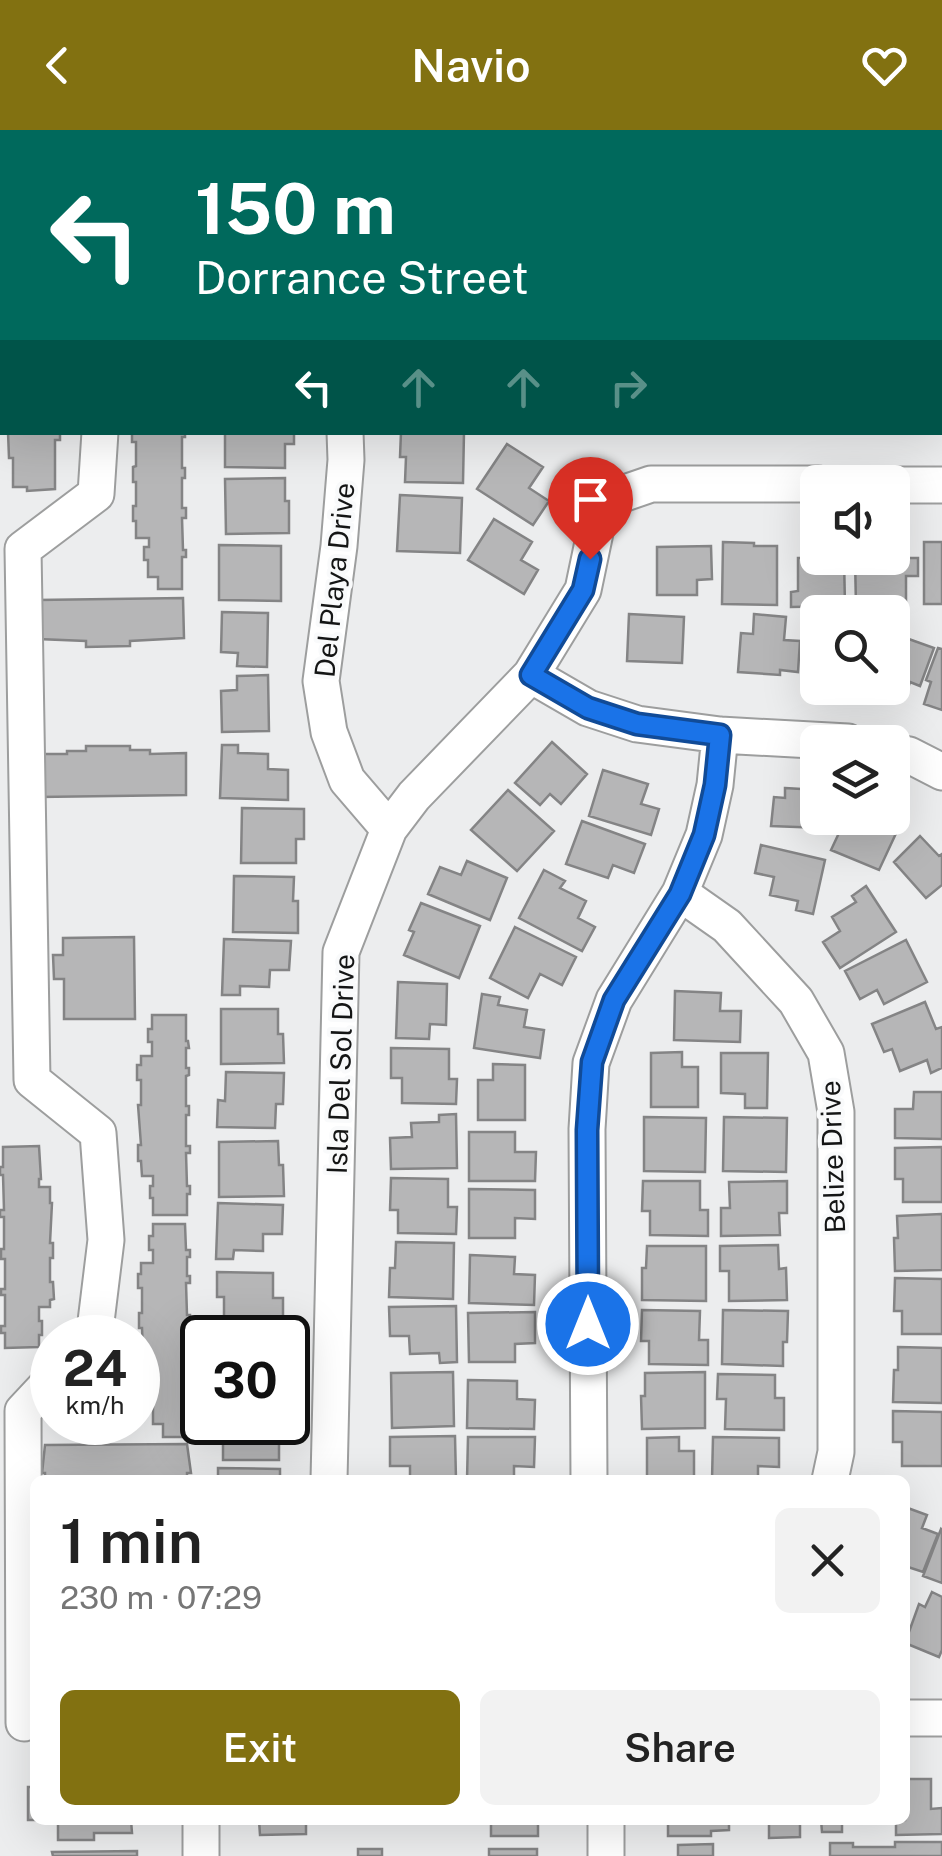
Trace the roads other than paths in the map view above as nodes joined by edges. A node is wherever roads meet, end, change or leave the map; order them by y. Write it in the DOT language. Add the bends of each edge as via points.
graph roads {
  1 [pos="100,435"];
  2 [pos="345,435"];
  3 [pos="800,484"];
  4 [pos="910,484"];
  5 [pos="942,484"];
  6 [pos="531,675"];
  7 [pos="720,735"];
  8 [pos="800,739"];
  9 [pos="910,756"];
  10 [pos="942,772"];
  11 [pos="389,829"];
  12 [pos="680,894"];
  13 [pos="14,920"];
  14 [pos="97,1315"];
  15 [pos="30,1403"];
  16 [pos="329,1475"];
  17 [pos="589,1475"];
  18 [pos="831,1475"];
  19 [pos="910,1718"];
  20 [pos="942,1718"];
  21 [pos="20,1723"];
  22 [pos="201,1825"];
  23 [pos="606,1825"];
  24 [pos="201,1856"];
  25 [pos="606,1856"];
  1 -- 13 [label="street" via="96,494 22,549"];
  2 -- 11 [label="street, Del Playa Drive" via="321,680 329,732 347,780"];
  3 -- 6 [label="street, Isla Del Sol Drive" via="650,484 619,496 596,528 583,590"];
  4 -- 5 [label="street"];
  6 -- 7 [label="street" via="588,708 637,724"];
  6 -- 11 [label="street, Isla Del Sol Drive"];
  7 -- 8 [label="street"];
  7 -- 12 [label="street" via="704,835"];
  9 -- 10 [label="street"];
  11 -- 16 [label="street, Isla Del Sol Drive" via="340,952"];
  12 -- 17 [label="street" via="614,1000 592,1062"];
  12 -- 18 [label="street, Belize Drive" via="727,926 796,1001 826,1053 836,1112"];
  13 -- 14 [label="street" via="32,1080 98,1134 106,1240"];
  15 -- 21 [label="street" via="22,1411"];
  19 -- 20 [label="street"];
  22 -- 24 [label="street"];
  23 -- 25 [label="street"];
}
